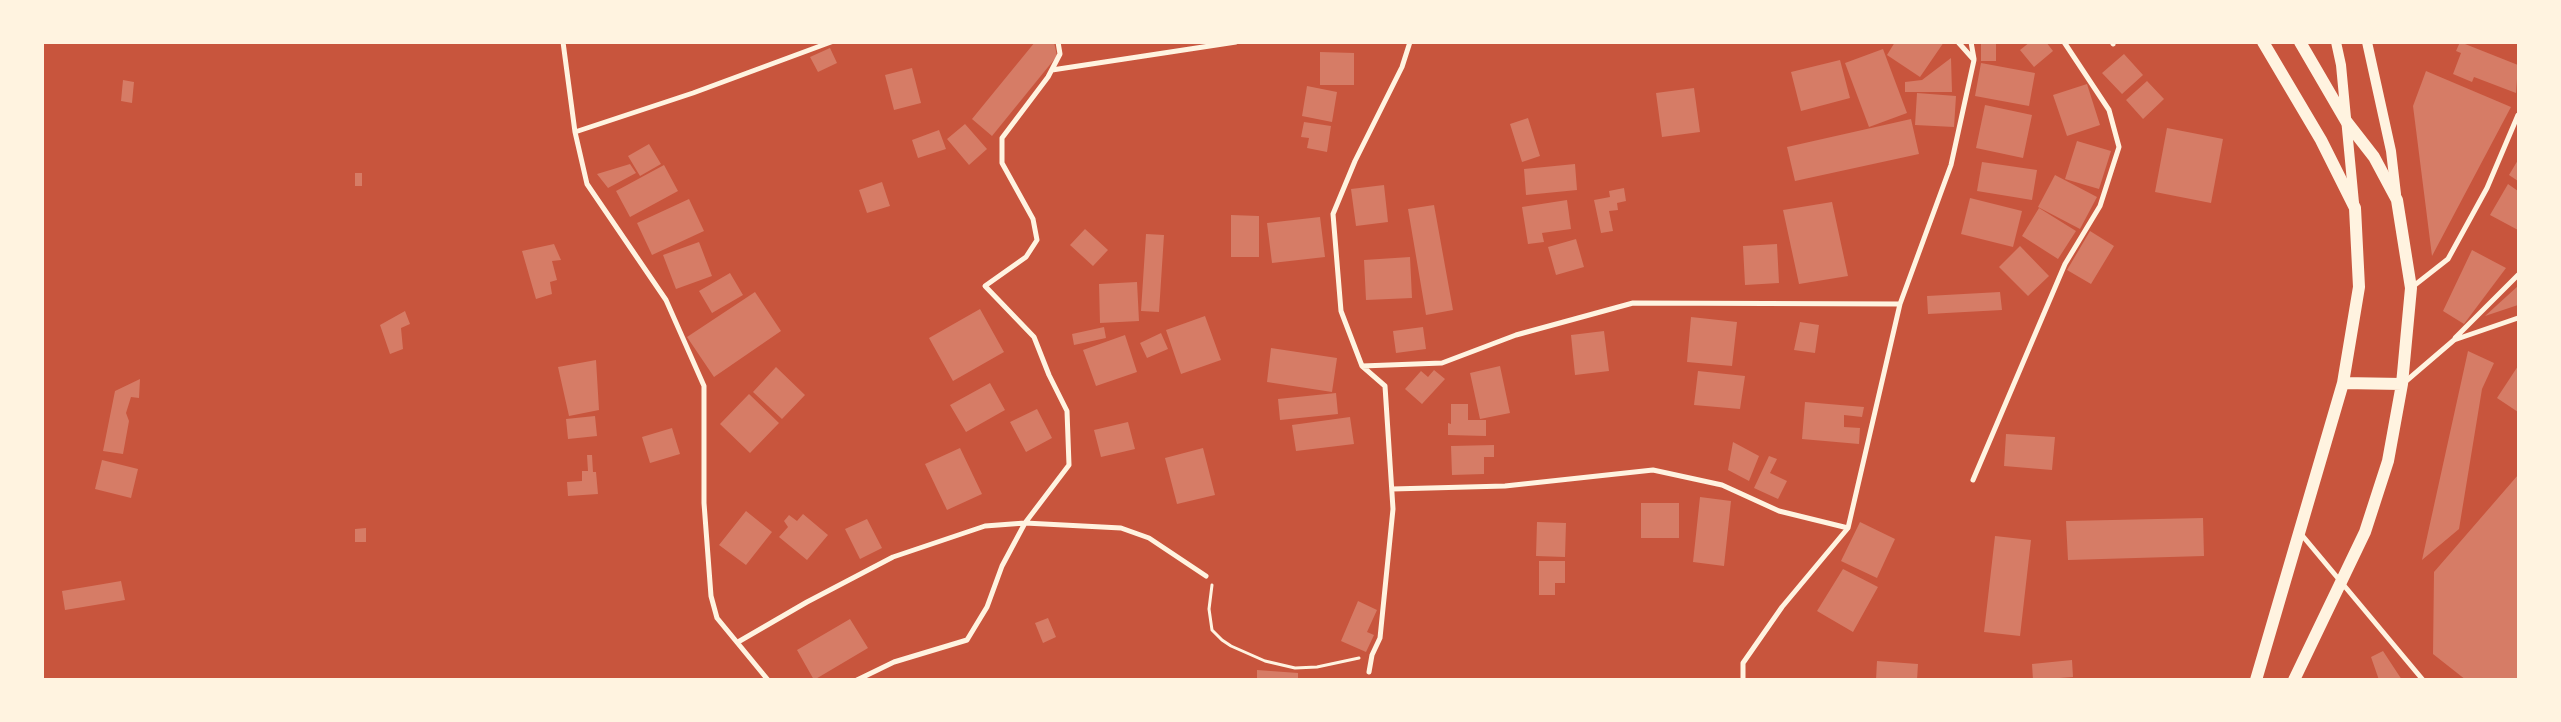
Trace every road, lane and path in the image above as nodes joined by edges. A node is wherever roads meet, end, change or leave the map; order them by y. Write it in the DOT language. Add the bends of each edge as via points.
graph roads {
  1 [pos="563,42"];
  2 [pos="831,42"];
  3 [pos="1058,42"];
  4 [pos="1236,42"];
  5 [pos="1410,42"];
  6 [pos="1958,42"];
  7 [pos="1971,42"];
  8 [pos="2064,42"];
  9 [pos="2263,42"];
  10 [pos="2300,42"];
  11 [pos="2336,42"];
  12 [pos="2367,42"];
  13 [pos="1974,60"];
  14 [pos="1052,70"];
  15 [pos="2518,115"];
  16 [pos="2346,121"];
  17 [pos="575,132"];
  18 [pos="2397,200"];
  19 [pos="2355,208"];
  20 [pos="2518,275"];
  21 [pos="2411,288"];
  22 [pos="1900,304"];
  23 [pos="2518,318"];
  24 [pos="2454,340"];
  25 [pos="1362,366"];
  26 [pos="2343,383"];
  27 [pos="2402,384"];
  28 [pos="1974,480"];
  29 [pos="1392,489"];
  30 [pos="1026,523"];
  31 [pos="1848,528"];
  32 [pos="2301,534"];
  33 [pos="1206,576"];
  34 [pos="1211,580"];
  35 [pos="2340,582"];
  36 [pos="738,642"];
  37 [pos="1372,655"];
  38 [pos="1368,672"];
  39 [pos="768,680"];
  40 [pos="857,680"];
  41 [pos="1743,680"];
  42 [pos="2256,680"];
  43 [pos="2294,680"];
  44 [pos="2423,680"];
  1 -- 17 [label="street"];
  2 -- 17 [label="street"];
  3 -- 14 [label="street" via="1060,54"];
  4 -- 14 [label="street"];
  5 -- 25 [label="street" via="1402,67 1355,161 1334,214 1341,311"];
  6 -- 13 [label="street"];
  7 -- 13 [label="street"];
  8 -- 28 [label="street" via="2109,110 2119,147 2100,206 2065,264"];
  9 -- 19 [label="main road" via="2321,140"];
  10 -- 16 [label="main road"];
  11 -- 16 [label="main road"];
  12 -- 18 [label="main road" via="2391,151"];
  13 -- 22 [label="street" via="1951,166"];
  14 -- 30 [label="street" via="1002,138 1002,163 1034,219 1037,240 1026,257 984,286 1034,338 1067,411 1069,465"];
  15 -- 21 [label="street" via="2487,188 2448,260"];
  16 -- 18 [label="main road" via="2374,157"];
  16 -- 19 [label="main road"];
  17 -- 36 [label="street" via="587,184 666,300 704,386 704,503 711,596 718,618"];
  18 -- 21 [label="main road"];
  19 -- 26 [label="main road" via="2359,287"];
  20 -- 24 [label="street"];
  21 -- 27 [label="main road"];
  22 -- 25 [label="street" via="1633,303 1516,335 1442,363"];
  22 -- 31 [label="street"];
  23 -- 24 [label="street"];
  24 -- 27 [label="street"];
  25 -- 29 [label="street" via="1385,386"];
  26 -- 27 [label="main road"];
  26 -- 32 [label="main road"];
  27 -- 35 [label="main road" via="2388,461 2365,532"];
  29 -- 31 [label="street" via="1505,486 1652,470 1722,485 1780,511"];
  29 -- 37 [label="street" via="1393,509 1380,638"];
  30 -- 33 [label="street" via="1121,528 1148,538"];
  30 -- 36 [label="street" via="985,526 893,557"];
  30 -- 40 [label="street" via="1002,566 987,607 967,640 894,662"];
  31 -- 41 [label="street" via="1782,607 1743,663"];
  32 -- 35 [label="street"];
  32 -- 42 [label="main road"];
  34 -- 37 [label="path" via="1209,609 1212,630 1240,650 1265,661 1295,668 1317,667"];
  35 -- 43 [label="main road"];
  35 -- 44 [label="street"];
  36 -- 39 [label="street"];
  37 -- 38 [label="street"];
}
